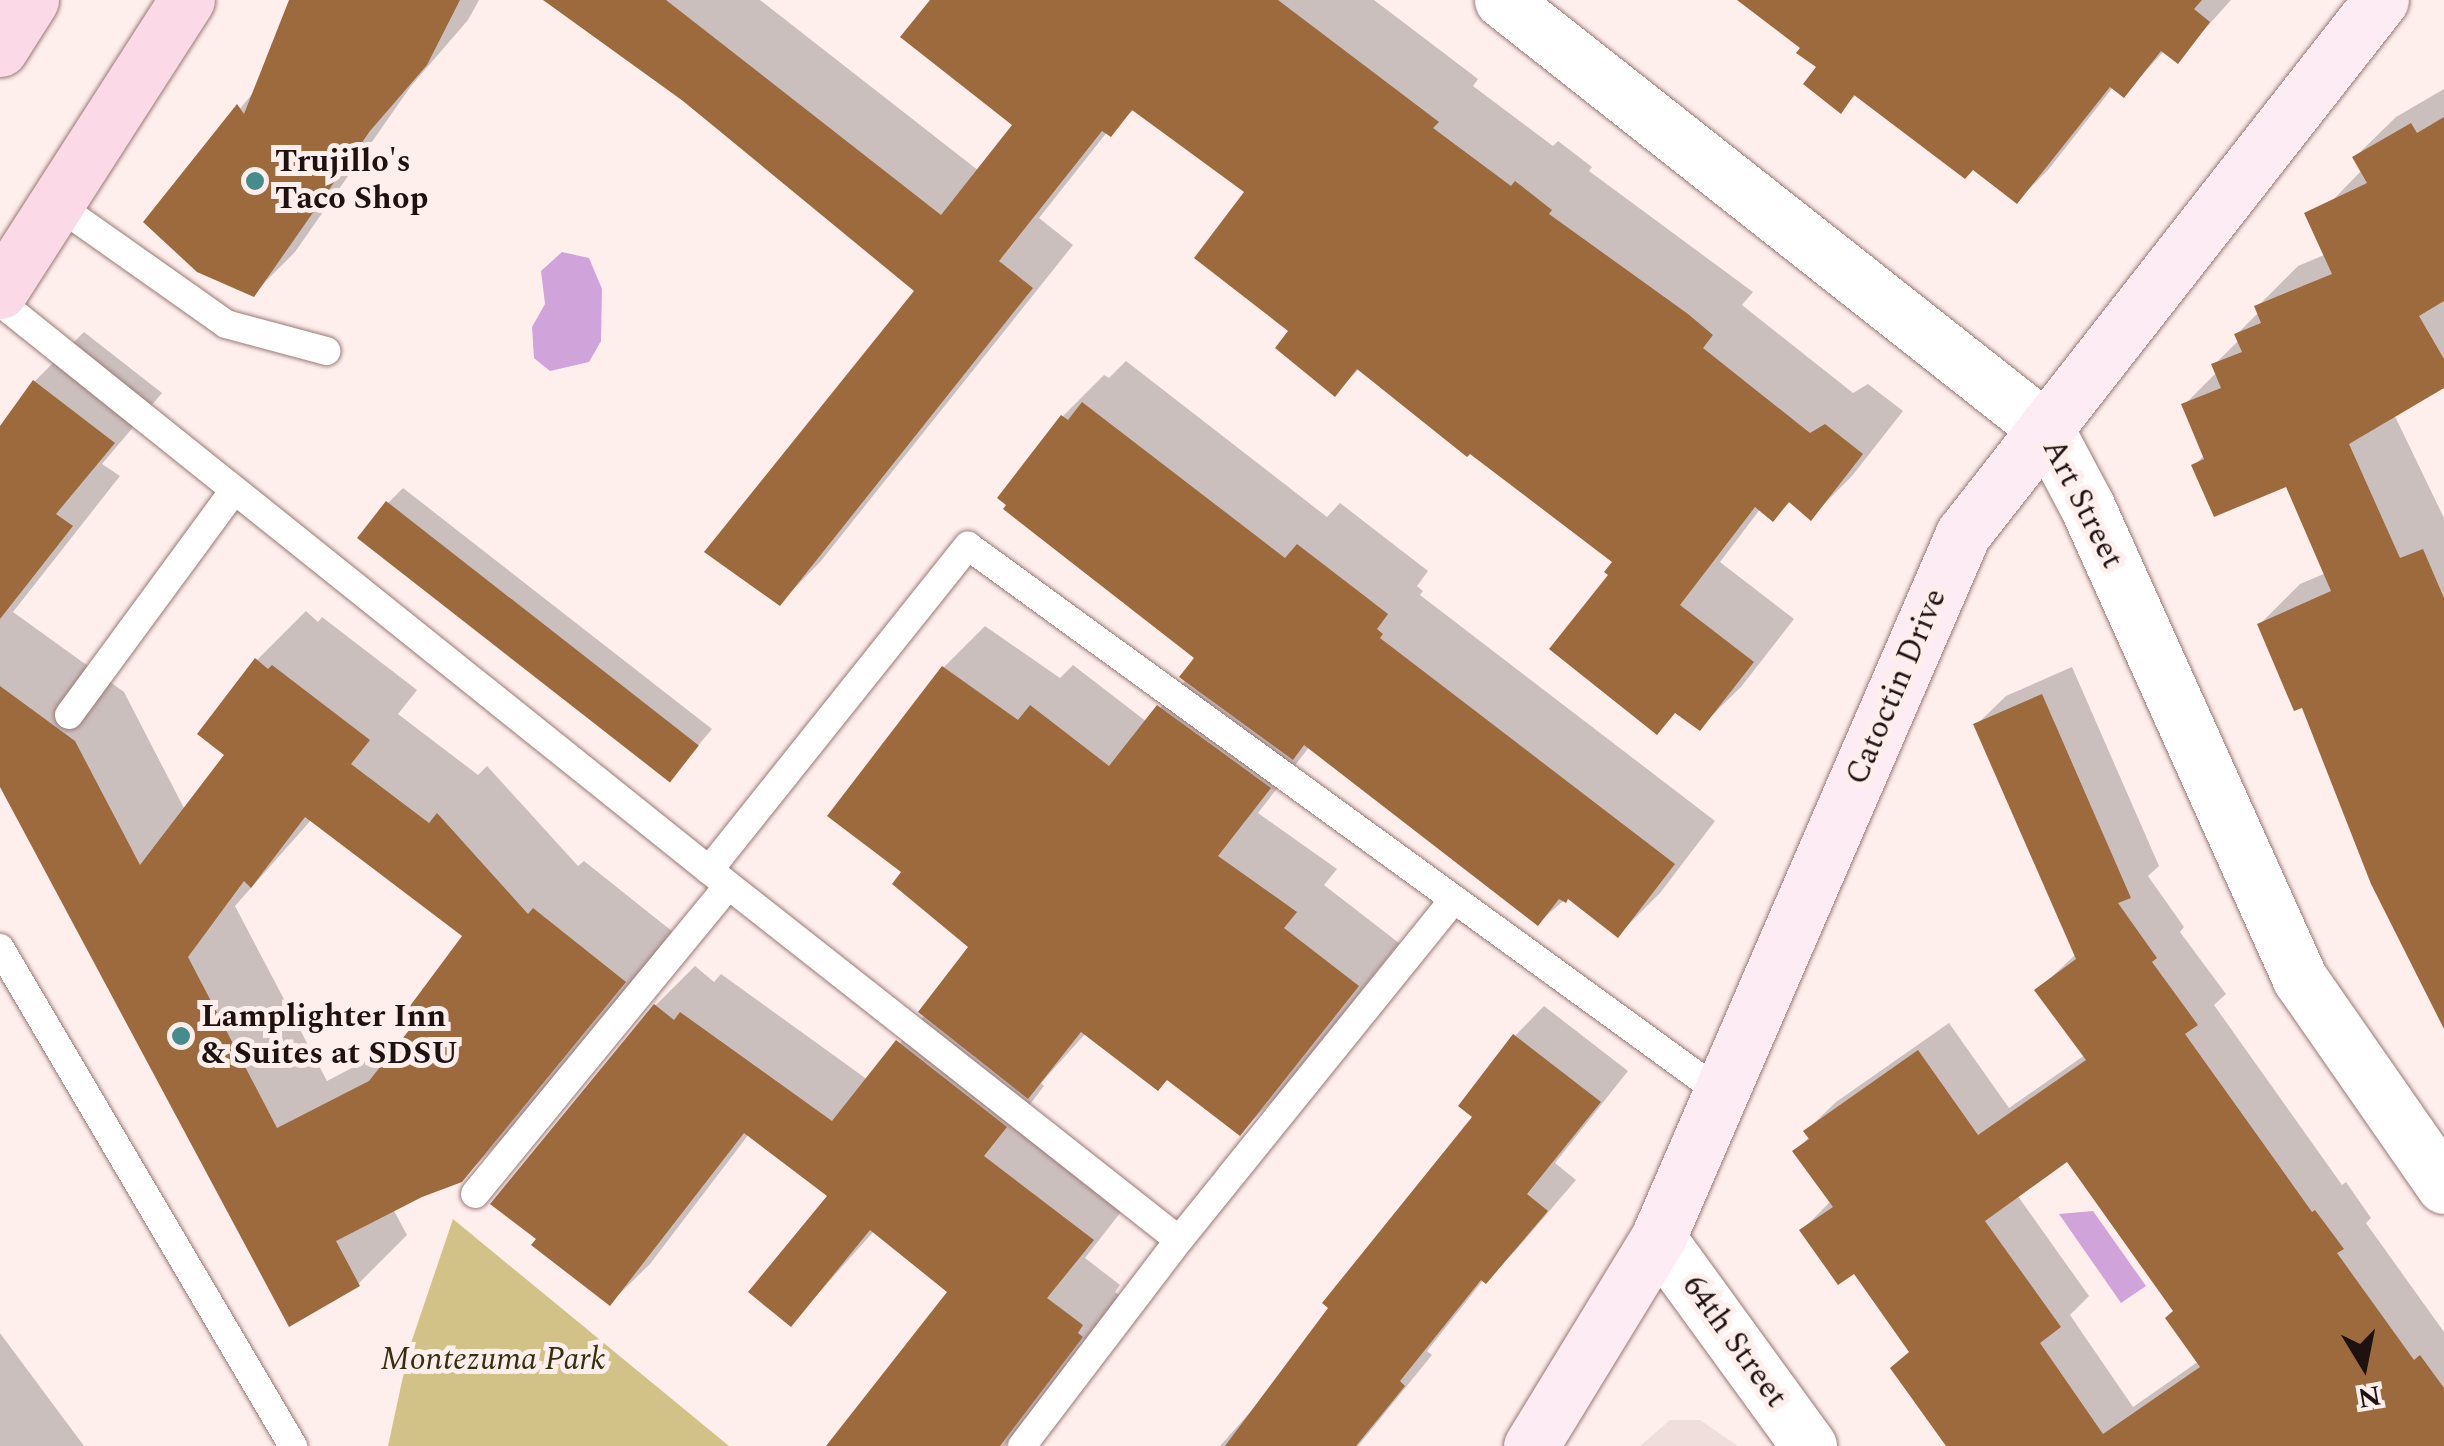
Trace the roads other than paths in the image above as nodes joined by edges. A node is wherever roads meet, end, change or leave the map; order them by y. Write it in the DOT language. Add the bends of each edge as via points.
graph roads {
  1 [pos="31,0"];
  2 [pos="186,0"];
  3 [pos="1502,0"];
  4 [pos="2381,0"];
  5 [pos="0,48"];
  6 [pos="56,204"];
  7 [pos="0,291"];
  8 [pos="0,302"];
  9 [pos="326,351"];
  10 [pos="2046,430"];
  11 [pos="234,490"];
  12 [pos="68,715"];
  13 [pos="718,878"];
  14 [pos="1454,900"];
  15 [pos="0,948"];
  16 [pos="1720,1094"];
  17 [pos="2444,1186"];
  18 [pos="476,1194"];
  19 [pos="1658,1238"];
  20 [pos="1179,1240"];
  21 [pos="293,1446"];
  22 [pos="1022,1446"];
  23 [pos="1531,1446"];
  24 [pos="1809,1446"];
  1 -- 5 [label="main road"];
  2 -- 6 [label="main road"];
  3 -- 10 [label="street, Art Street"];
  4 -- 10 [label="street, Catoctin Drive"];
  6 -- 7 [label="main road"];
  6 -- 9 [label="lane" via="226,324"];
  8 -- 11 [label="lane"];
  10 -- 16 [label="street, Catoctin Drive" via="1963,534"];
  10 -- 17 [label="street, Art Street" via="2087,506 2300,978"];
  11 -- 12 [label="lane"];
  11 -- 13 [label="lane"];
  13 -- 14 [label="lane" via="968,546"];
  13 -- 18 [label="lane"];
  13 -- 20 [label="lane"];
  14 -- 16 [label="lane"];
  14 -- 20 [label="lane"];
  15 -- 21 [label="lane"];
  16 -- 19 [label="street, Catoctin Drive"];
  19 -- 23 [label="street, Catoctin Drive"];
  19 -- 24 [label="street, 64th Street"];
  20 -- 22 [label="lane"];
}
